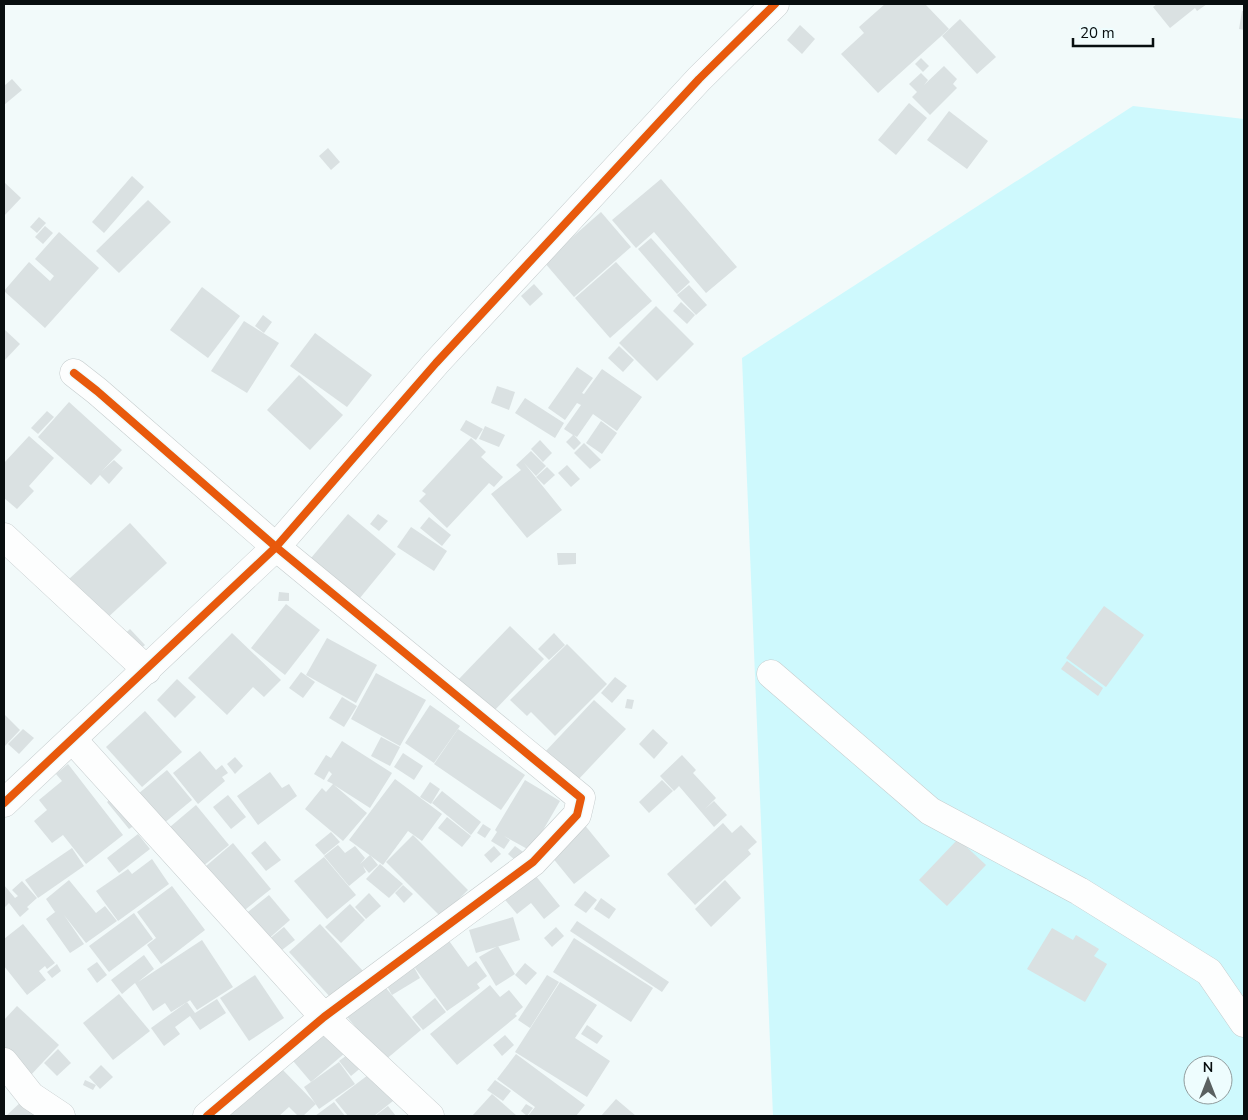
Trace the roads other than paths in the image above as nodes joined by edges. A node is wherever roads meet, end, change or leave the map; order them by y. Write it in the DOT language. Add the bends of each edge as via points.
graph roads {
  1 [pos="775,4"];
  2 [pos="74,373"];
  3 [pos="4,536"];
  4 [pos="276,547"];
  5 [pos="147,670"];
  6 [pos="771,674"];
  7 [pos="72,739"];
  8 [pos="4,803"];
  9 [pos="324,1017"];
  10 [pos="1244,1023"];
  11 [pos="4,1062"];
  12 [pos="61,1116"];
  13 [pos="207,1116"];
  14 [pos="430,1116"];
  1 -- 4 [label="street" via="699,79 436,363"];
  2 -- 4 [label="street"];
  3 -- 5 [label="street"];
  4 -- 5 [label="street"];
  4 -- 9 [label="street" via="581,798 577,815 533,862"];
  5 -- 7 [label="street"];
  6 -- 10 [label="street" via="930,811 1079,891 1208,972"];
  7 -- 8 [label="street"];
  7 -- 9 [label="street"];
  9 -- 13 [label="street"];
  9 -- 14 [label="street"];
  11 -- 12 [label="street" via="31,1096"];
}
